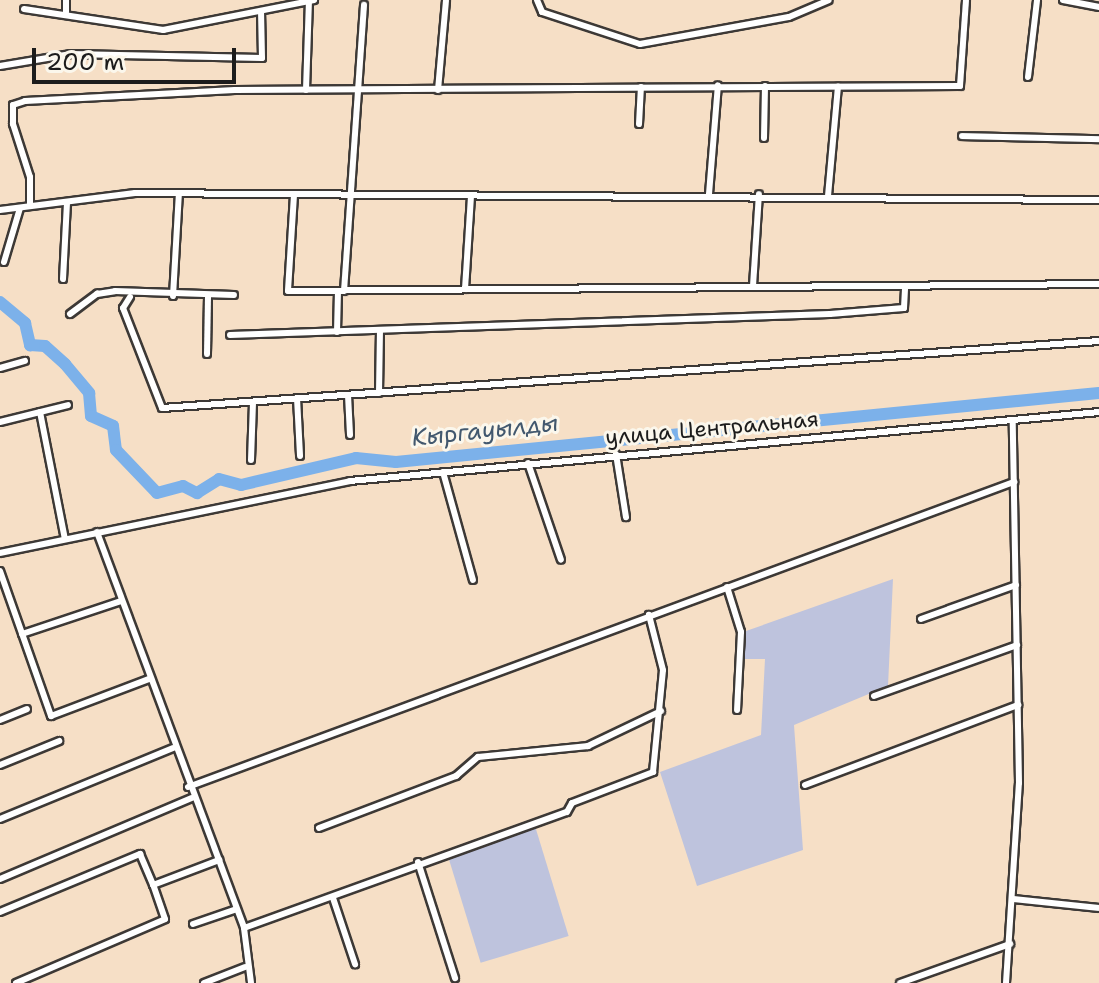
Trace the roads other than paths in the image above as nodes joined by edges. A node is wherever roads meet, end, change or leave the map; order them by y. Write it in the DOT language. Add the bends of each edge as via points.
graph roads {
  1 [pos="66,0"];
  2 [pos="312,0"];
  3 [pos="446,0"];
  4 [pos="537,0"];
  5 [pos="829,0"];
  6 [pos="966,0"];
  7 [pos="1037,0"];
  8 [pos="1063,0"];
  9 [pos="364,5"];
  10 [pos="1099,7"];
  11 [pos="24,9"];
  12 [pos="261,11"];
  13 [pos="66,12"];
  14 [pos="0,66"];
  15 [pos="1028,77"];
  16 [pos="718,85"];
  17 [pos="765,86"];
  18 [pos="838,86"];
  19 [pos="641,87"];
  20 [pos="360,89"];
  21 [pos="306,90"];
  22 [pos="438,90"];
  23 [pos="639,124"];
  24 [pos="962,136"];
  25 [pos="764,138"];
  26 [pos="1099,139"];
  27 [pos="179,193"];
  28 [pos="709,194"];
  29 [pos="759,194"];
  30 [pos="294,195"];
  31 [pos="352,195"];
  32 [pos="471,195"];
  33 [pos="828,196"];
  34 [pos="1099,200"];
  35 [pos="67,202"];
  36 [pos="30,206"];
  37 [pos="20,208"];
  38 [pos="0,210"];
  39 [pos="4,262"];
  40 [pos="63,279"];
  41 [pos="1099,284"];
  42 [pos="753,286"];
  43 [pos="905,286"];
  44 [pos="465,289"];
  45 [pos="341,291"];
  46 [pos="234,295"];
  47 [pos="173,296"];
  48 [pos="208,296"];
  49 [pos="130,297"];
  50 [pos="70,314"];
  51 [pos="380,330"];
  52 [pos="337,332"];
  53 [pos="230,335"];
  54 [pos="1099,341"];
  55 [pos="207,354"];
  56 [pos="25,361"];
  57 [pos="0,368"];
  58 [pos="379,393"];
  59 [pos="348,395"];
  60 [pos="297,398"];
  61 [pos="253,402"];
  62 [pos="68,405"];
  63 [pos="40,412"];
  64 [pos="1099,412"];
  65 [pos="0,422"];
  66 [pos="1013,422"];
  67 [pos="350,435"];
  68 [pos="616,454"];
  69 [pos="300,456"];
  70 [pos="251,460"];
  71 [pos="528,463"];
  72 [pos="443,472"];
  73 [pos="1014,482"];
  74 [pos="626,517"];
  75 [pos="97,532"];
  76 [pos="65,539"];
  77 [pos="0,553"];
  78 [pos="561,560"];
  79 [pos="0,571"];
  80 [pos="473,580"];
  81 [pos="1016,585"];
  82 [pos="727,587"];
  83 [pos="121,601"];
  84 [pos="649,615"];
  85 [pos="921,619"];
  86 [pos="22,634"];
  87 [pos="1017,645"];
  88 [pos="149,679"];
  89 [pos="874,696"];
  90 [pos="1018,705"];
  91 [pos="27,709"];
  92 [pos="737,710"];
  93 [pos="661,711"];
  94 [pos="0,720"];
  95 [pos="59,741"];
  96 [pos="173,748"];
  97 [pos="0,765"];
  98 [pos="805,785"];
  99 [pos="188,787"];
  100 [pos="192,798"];
  101 [pos="0,819"];
  102 [pos="319,828"];
  103 [pos="219,860"];
  104 [pos="418,862"];
  105 [pos="0,879"];
  106 [pos="153,885"];
  107 [pos="333,898"];
  108 [pos="1014,899"];
  109 [pos="1099,908"];
  110 [pos="237,909"];
  111 [pos="0,912"];
  112 [pos="193,924"];
  113 [pos="244,928"];
  114 [pos="1010,944"];
  115 [pos="355,964"];
  116 [pos="245,967"];
  117 [pos="455,978"];
  118 [pos="16,983"];
  119 [pos="204,983"];
  120 [pos="251,983"];
  121 [pos="900,983"];
  122 [pos="1006,983"];
  1 -- 13 [label="street"];
  2 -- 12 [label="street"];
  2 -- 21 [label="street"];
  3 -- 22 [label="street"];
  4 -- 5 [label="street" via="542,12 640,44 789,17"];
  6 -- 18 [label="street" via="960,86"];
  7 -- 15 [label="street"];
  8 -- 10 [label="street"];
  9 -- 20 [label="street"];
  11 -- 13 [label="street"];
  12 -- 13 [label="street" via="163,30"];
  12 -- 14 [label="street" via="262,58 71,54"];
  16 -- 17 [label="street"];
  16 -- 19 [label="street"];
  16 -- 28 [label="street"];
  17 -- 18 [label="street"];
  17 -- 25 [label="street"];
  18 -- 33 [label="street"];
  19 -- 22 [label="street"];
  19 -- 23 [label="street"];
  20 -- 21 [label="street"];
  20 -- 22 [label="street"];
  20 -- 31 [label="street"];
  21 -- 36 [label="street" via="67,95 13,105"];
  24 -- 26 [label="street"];
  27 -- 30 [label="street"];
  27 -- 35 [label="street"];
  27 -- 47 [label="street"];
  28 -- 29 [label="street"];
  28 -- 32 [label="street" via="609,201"];
  29 -- 33 [label="street"];
  29 -- 42 [label="street"];
  30 -- 31 [label="street"];
  30 -- 45 [label="street" via="288,291"];
  31 -- 32 [label="street"];
  31 -- 45 [label="street"];
  32 -- 44 [label="street"];
  33 -- 34 [label="street"];
  35 -- 36 [label="street"];
  35 -- 40 [label="street"];
  36 -- 37 [label="street"];
  37 -- 38 [label="street"];
  37 -- 39 [label="street"];
  41 -- 43 [label="street"];
  42 -- 43 [label="street"];
  42 -- 44 [label="street"];
  43 -- 51 [label="street" via="904,308"];
  44 -- 45 [label="street"];
  45 -- 52 [label="street"];
  46 -- 48 [label="street"];
  47 -- 48 [label="street"];
  47 -- 49 [label="street"];
  48 -- 55 [label="street"];
  49 -- 50 [label="street" via="97,294"];
  49 -- 61 [label="street" via="123,308 162,408"];
  51 -- 52 [label="street"];
  51 -- 58 [label="street"];
  52 -- 53 [label="street"];
  54 -- 58 [label="street"];
  56 -- 57 [label="street"];
  58 -- 59 [label="street"];
  59 -- 60 [label="street"];
  59 -- 67 [label="street"];
  60 -- 61 [label="street"];
  60 -- 69 [label="street"];
  61 -- 70 [label="street"];
  62 -- 63 [label="street"];
  63 -- 65 [label="street"];
  63 -- 76 [label="street"];
  64 -- 66 [label="street, улица Центральная"];
  66 -- 68 [label="street, улица Центральная"];
  66 -- 73 [label="street"];
  68 -- 71 [label="street, улица Центральная"];
  68 -- 74 [label="street"];
  71 -- 72 [label="street, улица Центральная"];
  71 -- 78 [label="street"];
  72 -- 75 [label="street, улица Центральная" via="249,498"];
  72 -- 80 [label="street"];
  73 -- 81 [label="street"];
  73 -- 82 [label="street"];
  75 -- 76 [label="street, улица Центральная"];
  75 -- 83 [label="street"];
  76 -- 77 [label="street, улица Центральная"];
  79 -- 86 [label="street"];
  81 -- 85 [label="street"];
  81 -- 87 [label="street"];
  82 -- 84 [label="street"];
  82 -- 92 [label="street" via="741,632"];
  83 -- 86 [label="street"];
  83 -- 88 [label="street"];
  84 -- 93 [label="street" via="661,660"];
  84 -- 99 [label="street"];
  86 -- 88 [label="street" via="51,716"];
  87 -- 89 [label="street"];
  87 -- 90 [label="street"];
  88 -- 96 [label="street"];
  90 -- 98 [label="street"];
  90 -- 108 [label="street"];
  91 -- 94 [label="street"];
  93 -- 102 [label="street" via="588,746 478,757 456,776"];
  93 -- 104 [label="street" via="653,772 572,803 567,812"];
  95 -- 97 [label="street"];
  96 -- 99 [label="street"];
  96 -- 101 [label="street"];
  99 -- 100 [label="street"];
  100 -- 103 [label="street"];
  100 -- 105 [label="street"];
  103 -- 106 [label="street"];
  103 -- 110 [label="street"];
  104 -- 107 [label="street"];
  104 -- 117 [label="street"];
  106 -- 111 [label="street" via="140,854"];
  106 -- 118 [label="street" via="165,919"];
  107 -- 113 [label="street"];
  107 -- 115 [label="street"];
  108 -- 109 [label="street"];
  108 -- 114 [label="street"];
  110 -- 112 [label="street"];
  110 -- 113 [label="street"];
  113 -- 116 [label="street"];
  114 -- 121 [label="street"];
  114 -- 122 [label="street"];
  116 -- 119 [label="street"];
  116 -- 120 [label="street"];
}
